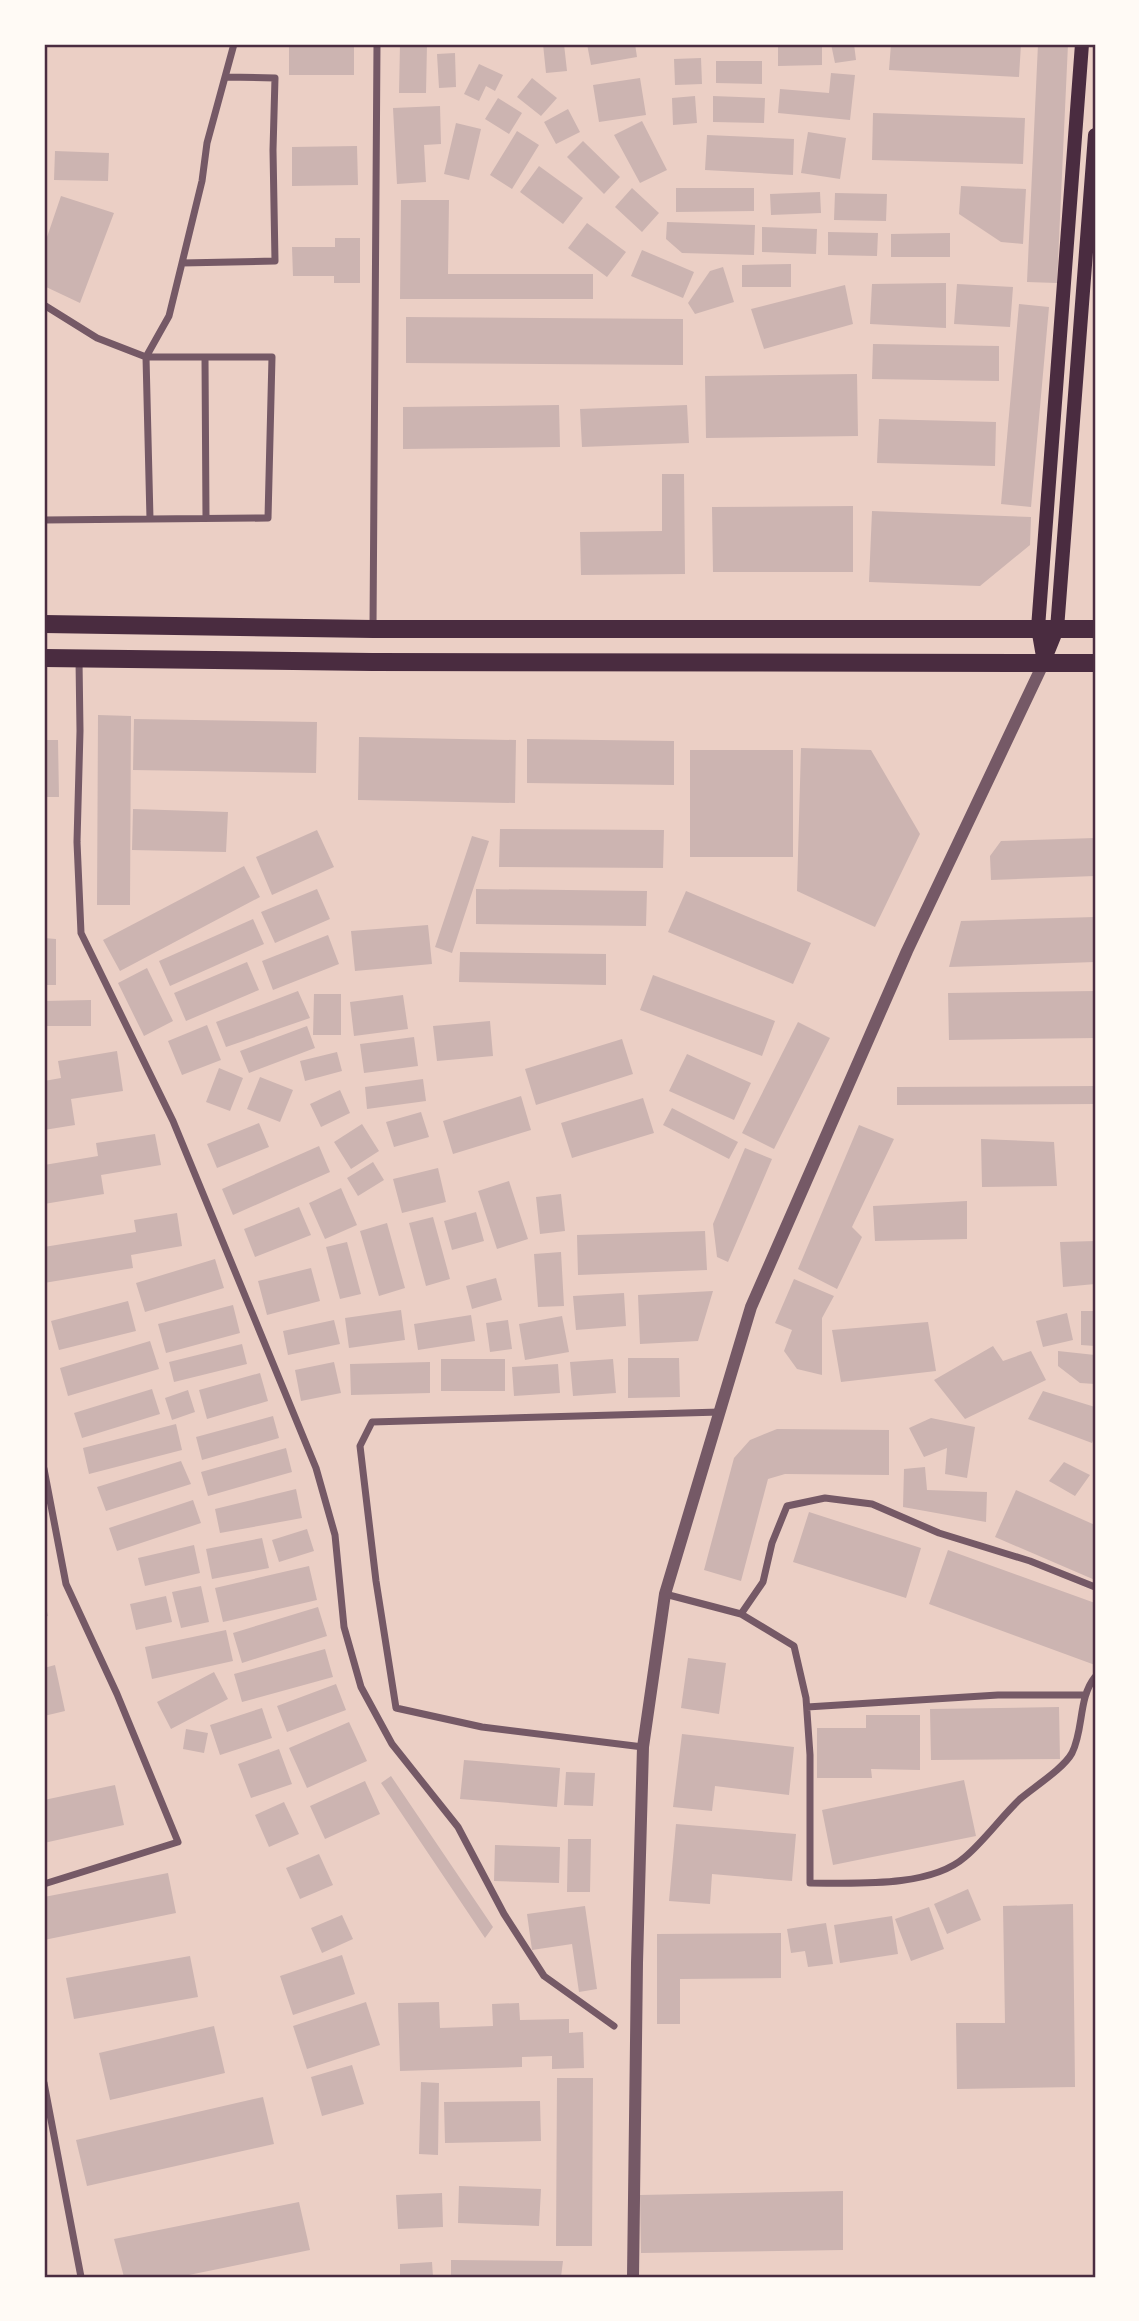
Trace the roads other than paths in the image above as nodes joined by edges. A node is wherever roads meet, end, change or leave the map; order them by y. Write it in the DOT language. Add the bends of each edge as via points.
graph roads {
  1 [pos="234,44"];
  2 [pos="377,44"];
  3 [pos="1082,44"];
  4 [pos="225,77"];
  5 [pos="1095,135"];
  6 [pos="182,263"];
  7 [pos="44,304"];
  8 [pos="146,357"];
  9 [pos="205,358"];
  10 [pos="206,518"];
  11 [pos="150,519"];
  12 [pos="44,520"];
  13 [pos="44,624"];
  14 [pos="1038,628"];
  15 [pos="373,629"];
  16 [pos="1057,629"];
  17 [pos="1095,629"];
  18 [pos="44,658"];
  19 [pos="79,659"];
  20 [pos="1044,662"];
  21 [pos="1095,663"];
  22 [pos="720,1412"];
  23 [pos="44,1469"];
  24 [pos="1095,1587"];
  25 [pos="665,1594"];
  26 [pos="741,1614"];
  27 [pos="1095,1677"];
  28 [pos="1086,1695"];
  29 [pos="807,1707"];
  30 [pos="643,1747"];
  31 [pos="44,1884"];
  32 [pos="614,2026"];
  33 [pos="44,2083"];
  34 [pos="82,2277"];
  35 [pos="633,2277"];
  1 -- 4 [label="street"];
  2 -- 15 [label="street"];
  3 -- 14 [label="main road"];
  4 -- 6 [label="street"];
  4 -- 6 [label="street" via="275,78 275,261"];
  5 -- 16 [label="main road"];
  6 -- 8 [label="street" via="169,316"];
  7 -- 8 [label="street" via="97,338"];
  8 -- 9 [label="street"];
  8 -- 11 [label="street"];
  9 -- 10 [label="street"];
  9 -- 10 [label="street" via="272,357 268,518"];
  10 -- 11 [label="street"];
  11 -- 12 [label="street"];
  13 -- 15 [label="main road"];
  14 -- 15 [label="main road"];
  14 -- 16 [label="main road"];
  14 -- 20 [label="main road"];
  16 -- 17 [label="main road"];
  16 -- 20 [label="main road"];
  18 -- 19 [label="main road"];
  19 -- 20 [label="main road"];
  19 -- 32 [label="street" via="81,933 173,1121 316,1468 335,1535 344,1627 361,1687 392,1744 458,1827 504,1914 544,1976"];
  20 -- 21 [label="main road"];
  20 -- 22 [label="street" via="907,951 751,1307"];
  22 -- 25 [label="street"];
  22 -- 30 [label="street" via="372,1422 360,1446 396,1708 482,1727"];
  23 -- 31 [label="street" via="66,1584 178,1842"];
  24 -- 26 [label="street" via="939,1533 872,1504 825,1498 787,1506 763,1582"];
  25 -- 26 [label="street"];
  25 -- 30 [label="street"];
  26 -- 29 [label="street" via="794,1646"];
  27 -- 28 [label="street"];
  28 -- 29 [label="street" via="998,1695"];
  28 -- 29 [label="street" via="1071,1754 964,1858 934,1876 871,1883 810,1884"];
  30 -- 35 [label="street"];
  33 -- 34 [label="street"];
}
